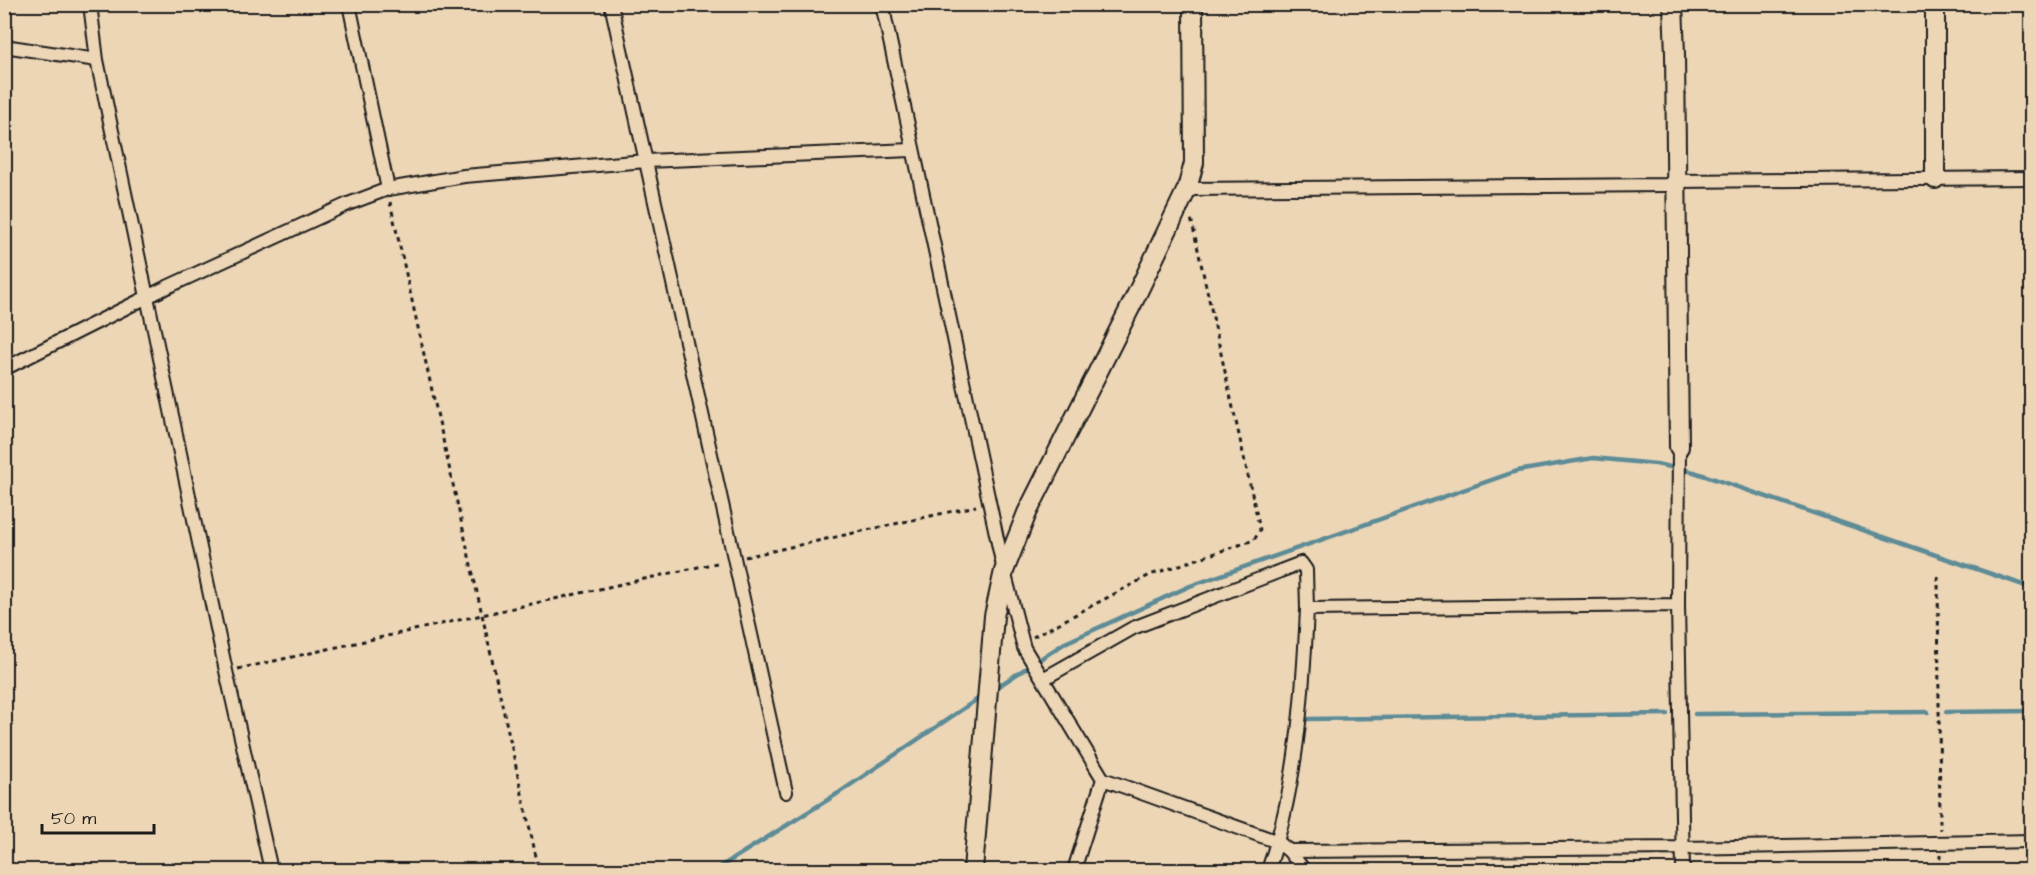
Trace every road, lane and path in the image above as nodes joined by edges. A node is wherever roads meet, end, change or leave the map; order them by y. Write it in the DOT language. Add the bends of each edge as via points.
graph roads {
  1 [pos="90,4"];
  2 [pos="349,4"];
  3 [pos="611,4"];
  4 [pos="882,4"];
  5 [pos="1193,4"];
  6 [pos="1673,4"];
  7 [pos="1935,4"];
  8 [pos="4,46"];
  9 [pos="97,60"];
  10 [pos="912,150"];
  11 [pos="646,161"];
  12 [pos="2031,178"];
  13 [pos="1935,179"];
  14 [pos="1676,181"];
  15 [pos="387,189"];
  16 [pos="1183,197"];
  17 [pos="148,297"];
  18 [pos="4,369"];
  19 [pos="1679,447"];
  20 [pos="989,503"];
  21 [pos="733,560"];
  22 [pos="1004,571"];
  23 [pos="1938,576"];
  24 [pos="1678,605"];
  25 [pos="1307,609"];
  26 [pos="482,615"];
  27 [pos="1023,645"];
  28 [pos="226,671"];
  29 [pos="1043,679"];
  30 [pos="1103,779"];
  31 [pos="786,792"];
  32 [pos="2031,841"];
  33 [pos="1278,842"];
  34 [pos="1940,843"];
  35 [pos="4,845"];
  36 [pos="1684,848"];
  37 [pos="1289,851"];
  38 [pos="10,870"];
  39 [pos="271,870"];
  40 [pos="539,870"];
  41 [pos="973,870"];
  42 [pos="1074,870"];
  43 [pos="1269,870"];
  44 [pos="1304,870"];
  45 [pos="1683,870"];
  46 [pos="1941,870"];
  1 -- 9 [label="street"];
  2 -- 15 [label="street"];
  3 -- 11 [label="street"];
  4 -- 10 [label="street"];
  5 -- 16 [label="street" via="1194,163"];
  6 -- 14 [label="street"];
  7 -- 13 [label="street"];
  8 -- 9 [label="street"];
  9 -- 17 [label="street"];
  10 -- 11 [label="street"];
  10 -- 20 [label="street"];
  11 -- 15 [label="street" via="464,176"];
  11 -- 21 [label="street"];
  12 -- 13 [label="street"];
  13 -- 14 [label="street"];
  14 -- 16 [label="street" via="1667,185"];
  14 -- 19 [label="street"];
  15 -- 17 [label="street"];
  15 -- 26 [label="path"];
  16 -- 22 [label="street" via="1027,513"];
  16 -- 27 [label="path" via="1191,218 1260,530 1254,540 1150,575"];
  17 -- 18 [label="street"];
  17 -- 28 [label="street"];
  19 -- 24 [label="street"];
  20 -- 21 [label="path"];
  20 -- 22 [label="street"];
  21 -- 26 [label="path"];
  21 -- 31 [label="street"];
  22 -- 27 [label="street"];
  22 -- 41 [label="street" via="994,616"];
  23 -- 34 [label="path"];
  24 -- 25 [label="street"];
  24 -- 36 [label="street"];
  25 -- 29 [label="street" via="1306,570 1300,563 1133,628"];
  25 -- 33 [label="street" via="1303,700"];
  26 -- 28 [label="path"];
  26 -- 40 [label="path"];
  27 -- 29 [label="street"];
  28 -- 39 [label="street"];
  29 -- 30 [label="street"];
  30 -- 33 [label="street"];
  30 -- 42 [label="street"];
  32 -- 34 [label="street"];
  33 -- 37 [label="street"];
  33 -- 43 [label="street"];
  34 -- 36 [label="street"];
  34 -- 46 [label="path"];
  35 -- 38 [label="path"];
  36 -- 37 [label="street"];
  36 -- 45 [label="street"];
  37 -- 44 [label="street"];
}
